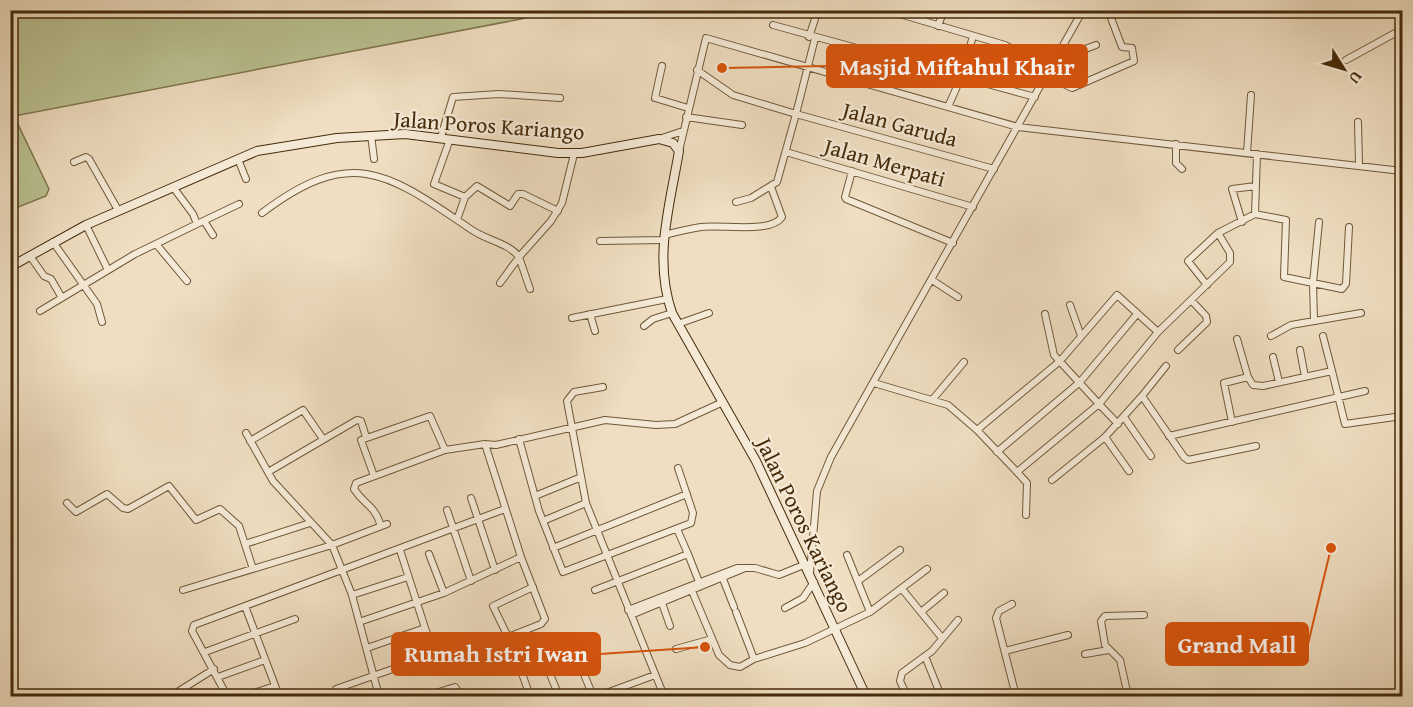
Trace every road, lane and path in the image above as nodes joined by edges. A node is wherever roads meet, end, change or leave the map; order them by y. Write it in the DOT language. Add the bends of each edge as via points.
graph roads {
  1 [pos="818,10"];
  2 [pos="886,10"];
  3 [pos="944,10"];
  4 [pos="1083,10"];
  5 [pos="1118,10"];
  6 [pos="910,14"];
  7 [pos="773,26"];
  8 [pos="938,26"];
  9 [pos="1402,32"];
  10 [pos="973,36"];
  11 [pos="812,37"];
  12 [pos="1096,45"];
  13 [pos="1062,49"];
  14 [pos="1346,60"];
  15 [pos="662,66"];
  16 [pos="808,68"];
  17 [pos="1051,68"];
  18 [pos="697,70"];
  19 [pos="962,75"];
  20 [pos="1047,76"];
  21 [pos="1251,95"];
  22 [pos="1035,97"];
  23 [pos="560,98"];
  24 [pos="948,107"];
  25 [pos="688,108"];
  26 [pos="796,114"];
  27 [pos="686,117"];
  28 [pos="1358,122"];
  29 [pos="742,124"];
  30 [pos="1018,127"];
  31 [pos="683,130"];
  32 [pos="370,135"];
  33 [pos="446,138"];
  34 [pos="659,139"];
  35 [pos="1176,144"];
  36 [pos="679,151"];
  37 [pos="574,153"];
  38 [pos="786,153"];
  39 [pos="1247,153"];
  40 [pos="1257,154"];
  41 [pos="238,159"];
  42 [pos="374,159"];
  43 [pos="74,162"];
  44 [pos="1359,165"];
  45 [pos="994,169"];
  46 [pos="1182,169"];
  47 [pos="852,171"];
  48 [pos="1402,171"];
  49 [pos="246,179"];
  50 [pos="1256,186"];
  51 [pos="173,187"];
  52 [pos="771,187"];
  53 [pos="465,197"];
  54 [pos="736,202"];
  55 [pos="239,204"];
  56 [pos="973,207"];
  57 [pos="118,210"];
  58 [pos="558,211"];
  59 [pos="262,213"];
  60 [pos="1255,214"];
  61 [pos="457,220"];
  62 [pos="204,221"];
  63 [pos="1242,222"];
  64 [pos="1319,222"];
  65 [pos="197,224"];
  66 [pos="86,225"];
  67 [pos="1348,227"];
  68 [pos="1218,233"];
  69 [pos="213,235"];
  70 [pos="663,237"];
  71 [pos="600,240"];
  72 [pos="53,242"];
  73 [pos="953,243"];
  74 [pos="156,244"];
  75 [pos="30,256"];
  76 [pos="519,257"];
  77 [pos="10,267"];
  78 [pos="108,270"];
  79 [pos="932,280"];
  80 [pos="187,281"];
  81 [pos="500,283"];
  82 [pos="1312,283"];
  83 [pos="82,285"];
  84 [pos="1207,285"];
  85 [pos="530,289"];
  86 [pos="958,297"];
  87 [pos="62,298"];
  88 [pos="667,299"];
  89 [pos="1191,300"];
  90 [pos="1070,305"];
  91 [pos="40,311"];
  92 [pos="672,313"];
  93 [pos="709,313"];
  94 [pos="590,314"];
  95 [pos="1045,314"];
  96 [pos="1137,314"];
  97 [pos="1361,314"];
  98 [pos="572,318"];
  99 [pos="1314,321"];
  100 [pos="102,322"];
  101 [pos="678,324"];
  102 [pos="644,326"];
  103 [pos="595,331"];
  104 [pos="1158,332"];
  105 [pos="1081,336"];
  106 [pos="1271,336"];
  107 [pos="1323,336"];
  108 [pos="1237,339"];
  109 [pos="1178,350"];
  110 [pos="1300,350"];
  111 [pos="1273,357"];
  112 [pos="1060,361"];
  113 [pos="964,362"];
  114 [pos="1166,366"];
  115 [pos="1332,371"];
  116 [pos="1248,377"];
  117 [pos="1305,377"];
  118 [pos="1080,382"];
  119 [pos="1279,382"];
  120 [pos="874,383"];
  121 [pos="603,387"];
  122 [pos="1365,392"];
  123 [pos="1142,396"];
  124 [pos="933,399"];
  125 [pos="1337,399"];
  126 [pos="723,402"];
  127 [pos="1099,404"];
  128 [pos="1402,416"];
  129 [pos="1124,417"];
  130 [pos="1232,422"];
  131 [pos="1118,424"];
  132 [pos="571,426"];
  133 [pos="977,430"];
  134 [pos="246,433"];
  135 [pos="366,436"];
  136 [pos="1169,436"];
  137 [pos="1105,437"];
  138 [pos="322,439"];
  139 [pos="519,439"];
  140 [pos="250,441"];
  141 [pos="485,444"];
  142 [pos="1256,446"];
  143 [pos="445,450"];
  144 [pos="997,452"];
  145 [pos="1151,456"];
  146 [pos="678,468"];
  147 [pos="1129,471"];
  148 [pos="268,472"];
  149 [pos="1017,472"];
  150 [pos="374,476"];
  151 [pos="579,478"];
  152 [pos="1052,480"];
  153 [pos="687,494"];
  154 [pos="535,496"];
  155 [pos="471,498"];
  156 [pos="67,503"];
  157 [pos="586,503"];
  158 [pos="505,509"];
  159 [pos="447,510"];
  160 [pos="1026,515"];
  161 [pos="478,519"];
  162 [pos="543,521"];
  163 [pos="310,523"];
  164 [pos="453,528"];
  165 [pos="677,529"];
  166 [pos="597,530"];
  167 [pos="245,544"];
  168 [pos="332,545"];
  169 [pos="553,548"];
  170 [pos="400,550"];
  171 [pos="900,550"];
  172 [pos="429,554"];
  173 [pos="688,554"];
  174 [pos="847,555"];
  175 [pos="607,556"];
  176 [pos="521,557"];
  177 [pos="806,564"];
  178 [pos="745,568"];
  179 [pos="927,568"];
  180 [pos="253,569"];
  181 [pos="342,570"];
  182 [pos="495,570"];
  183 [pos="408,577"];
  184 [pos="812,577"];
  185 [pos="723,579"];
  186 [pos="471,581"];
  187 [pos="617,581"];
  188 [pos="858,581"];
  189 [pos="699,582"];
  190 [pos="532,587"];
  191 [pos="902,589"];
  192 [pos="183,590"];
  193 [pos="595,590"];
  194 [pos="692,591"];
  195 [pos="444,593"];
  196 [pos="944,593"];
  197 [pos="352,596"];
  198 [pos="416,603"];
  199 [pos="662,603"];
  200 [pos="1012,604"];
  201 [pos="245,606"];
  202 [pos="785,608"];
  203 [pos="870,612"];
  204 [pos="921,612"];
  205 [pos="630,613"];
  206 [pos="1144,615"];
  207 [pos="296,619"];
  208 [pos="958,620"];
  209 [pos="359,622"];
  210 [pos="670,626"];
  211 [pos="835,627"];
  212 [pos="425,628"];
  213 [pos="255,633"];
  214 [pos="1068,635"];
  215 [pos="942,638"];
  216 [pos="429,639"];
  217 [pos="712,639"];
  218 [pos="571,643"];
  219 [pos="368,648"];
  220 [pos="555,648"];
  221 [pos="676,649"];
  222 [pos="1109,650"];
  223 [pos="1005,651"];
  224 [pos="205,652"];
  225 [pos="1085,654"];
  226 [pos="542,655"];
  227 [pos="925,656"];
  228 [pos="424,658"];
  229 [pos="754,659"];
  230 [pos="265,660"];
  231 [pos="214,669"];
  232 [pos="375,675"];
  233 [pos="655,675"];
  234 [pos="218,677"];
  235 [pos="275,686"];
  236 [pos="336,689"];
  237 [pos="181,696"];
  238 [pos="227,696"];
  239 [pos="247,696"];
  240 [pos="279,696"];
  241 [pos="379,696"];
  242 [pos="426,696"];
  243 [pos="461,696"];
  244 [pos="531,696"];
  245 [pos="559,696"];
  246 [pos="592,696"];
  247 [pos="598,696"];
  248 [pos="664,696"];
  249 [pos="866,696"];
  250 [pos="907,696"];
  251 [pos="941,696"];
  252 [pos="1016,696"];
  253 [pos="1128,696"];
  1 -- 11 [label="street"];
  2 -- 6 [label="street"];
  3 -- 8 [label="street"];
  4 -- 13 [label="street"];
  5 -- 20 [label="street" via="1111,18 1116,39 1122,47 1132,48 1134,61 1072,88"];
  6 -- 8 [label="street"];
  7 -- 11 [label="street"];
  8 -- 10 [label="street"];
  9 -- 14 [label="street"];
  10 -- 17 [label="street" via="1005,45"];
  10 -- 19 [label="street"];
  11 -- 16 [label="street"];
  11 -- 19 [label="street"];
  12 -- 13 [label="street" via="1080,51"];
  13 -- 17 [label="street"];
  15 -- 25 [label="street" via="655,98"];
  16 -- 18 [label="street" via="706,38"];
  16 -- 24 [label="street"];
  16 -- 26 [label="street"];
  17 -- 20 [label="street"];
  18 -- 25 [label="street"];
  18 -- 26 [label="street, Jalan Garuda" via="733,95"];
  19 -- 22 [label="street"];
  19 -- 24 [label="street"];
  20 -- 22 [label="street"];
  21 -- 39 [label="street"];
  22 -- 30 [label="street"];
  23 -- 33 [label="street" via="500,94 453,97"];
  24 -- 30 [label="street"];
  25 -- 27 [label="street"];
  26 -- 38 [label="street"];
  26 -- 45 [label="street, Jalan Garuda"];
  27 -- 29 [label="street"];
  27 -- 31 [label="street"];
  28 -- 44 [label="street"];
  30 -- 35 [label="street"];
  30 -- 45 [label="street"];
  31 -- 34 [label="street"];
  31 -- 36 [label="street"];
  32 -- 33 [label="main road, Jalan Poros Kariango"];
  32 -- 41 [label="main road, Jalan Poros Kariango" via="270,148"];
  32 -- 42 [label="street"];
  33 -- 37 [label="main road, Jalan Poros Kariango"];
  33 -- 53 [label="street" via="434,184"];
  34 -- 36 [label="main road" via="673,143"];
  34 -- 37 [label="main road, Jalan Poros Kariango"];
  35 -- 39 [label="street"];
  35 -- 46 [label="street" via="1176,165"];
  36 -- 70 [label="main road, Jalan Poros Kariango"];
  37 -- 58 [label="street"];
  38 -- 47 [label="street, Jalan Merpati"];
  38 -- 52 [label="street" via="777,182"];
  39 -- 40 [label="street"];
  40 -- 44 [label="street"];
  40 -- 50 [label="street"];
  41 -- 49 [label="street"];
  41 -- 51 [label="main road, Jalan Poros Kariango"];
  43 -- 57 [label="street" via="89,159"];
  44 -- 48 [label="street"];
  45 -- 56 [label="street"];
  47 -- 56 [label="street, Jalan Merpati"];
  47 -- 73 [label="street" via="846,199"];
  50 -- 60 [label="street"];
  50 -- 63 [label="street" via="1232,189"];
  51 -- 57 [label="main road, Jalan Poros Kariango"];
  51 -- 65 [label="street"];
  52 -- 54 [label="street"];
  52 -- 70 [label="street" via="780,221 757,227 702,227"];
  53 -- 58 [label="street" via="477,186 510,206 518,194 523,194"];
  53 -- 61 [label="street"];
  55 -- 62 [label="street"];
  56 -- 73 [label="street"];
  57 -- 66 [label="main road, Jalan Poros Kariango"];
  58 -- 76 [label="street"];
  59 -- 61 [label="street" via="286,194 321,179 362,173 398,182"];
  60 -- 63 [label="street"];
  60 -- 82 [label="street" via="1286,220 1282,273 1288,279"];
  61 -- 76 [label="street" via="480,236 515,251"];
  62 -- 65 [label="street"];
  62 -- 69 [label="street"];
  63 -- 68 [label="street"];
  64 -- 82 [label="street"];
  65 -- 74 [label="street"];
  66 -- 72 [label="main road, Jalan Poros Kariango"];
  66 -- 78 [label="street"];
  67 -- 82 [label="street" via="1345,288"];
  68 -- 84 [label="street" via="1231,258"];
  68 -- 84 [label="street" via="1188,261"];
  70 -- 71 [label="street"];
  70 -- 88 [label="main road, Jalan Poros Kariango"];
  72 -- 75 [label="main road, Jalan Poros Kariango"];
  72 -- 83 [label="street"];
  73 -- 79 [label="street"];
  74 -- 78 [label="street"];
  74 -- 80 [label="street"];
  75 -- 77 [label="main road, Jalan Poros Kariango"];
  75 -- 87 [label="street"];
  76 -- 81 [label="street"];
  76 -- 85 [label="street"];
  78 -- 83 [label="street"];
  79 -- 86 [label="street"];
  79 -- 120 [label="street"];
  82 -- 99 [label="street"];
  83 -- 87 [label="street"];
  83 -- 100 [label="street" via="97,304"];
  84 -- 89 [label="street"];
  87 -- 91 [label="street"];
  88 -- 92 [label="main road, Jalan Poros Kariango"];
  88 -- 94 [label="street"];
  89 -- 104 [label="street"];
  89 -- 109 [label="street" via="1206,315 1207,322"];
  90 -- 105 [label="street"];
  92 -- 101 [label="main road, Jalan Poros Kariango"];
  92 -- 102 [label="street"];
  93 -- 101 [label="street"];
  94 -- 98 [label="street"];
  94 -- 103 [label="street"];
  95 -- 112 [label="street" via="1054,355"];
  96 -- 104 [label="street"];
  96 -- 105 [label="street" via="1117,296"];
  96 -- 118 [label="street"];
  97 -- 99 [label="street"];
  99 -- 106 [label="street" via="1291,325"];
  101 -- 126 [label="main road, Jalan Poros Kariango"];
  104 -- 127 [label="street"];
  105 -- 112 [label="street"];
  107 -- 115 [label="street"];
  108 -- 116 [label="street"];
  110 -- 117 [label="street"];
  111 -- 119 [label="street"];
  112 -- 118 [label="street"];
  112 -- 133 [label="street"];
  113 -- 124 [label="street"];
  114 -- 123 [label="street"];
  115 -- 117 [label="street"];
  115 -- 125 [label="street"];
  116 -- 119 [label="street" via="1257,387"];
  116 -- 130 [label="street" via="1224,383"];
  117 -- 119 [label="street"];
  118 -- 127 [label="street"];
  118 -- 144 [label="street"];
  120 -- 124 [label="street"];
  120 -- 184 [label="street" via="823,474 813,516"];
  121 -- 132 [label="street" via="584,389 568,398"];
  122 -- 125 [label="street"];
  123 -- 129 [label="street"];
  123 -- 136 [label="street"];
  124 -- 133 [label="street" via="948,405"];
  125 -- 128 [label="street" via="1347,424"];
  125 -- 130 [label="street"];
  126 -- 132 [label="street" via="675,424 613,420"];
  126 -- 177 [label="main road, Jalan Poros Kariango"];
  127 -- 131 [label="street"];
  127 -- 149 [label="street"];
  129 -- 131 [label="street"];
  129 -- 145 [label="street"];
  130 -- 136 [label="street"];
  131 -- 137 [label="street"];
  132 -- 139 [label="street"];
  132 -- 151 [label="street"];
  133 -- 144 [label="street"];
  134 -- 140 [label="street"];
  135 -- 138 [label="street" via="358,420"];
  135 -- 143 [label="street" via="430,416"];
  135 -- 150 [label="street" via="360,441"];
  136 -- 142 [label="street" via="1188,460"];
  137 -- 147 [label="street"];
  137 -- 152 [label="street"];
  138 -- 140 [label="street" via="303,410"];
  138 -- 148 [label="street"];
  139 -- 141 [label="street"];
  139 -- 154 [label="street"];
  140 -- 148 [label="street"];
  141 -- 143 [label="street"];
  141 -- 158 [label="street"];
  143 -- 150 [label="street"];
  144 -- 149 [label="street"];
  146 -- 153 [label="street"];
  148 -- 163 [label="street"];
  149 -- 160 [label="street" via="1027,483"];
  150 -- 168 [label="street" via="356,483 354,489 384,525"];
  151 -- 154 [label="street"];
  151 -- 157 [label="street"];
  153 -- 165 [label="street" via="694,518"];
  153 -- 166 [label="street"];
  154 -- 162 [label="street"];
  155 -- 161 [label="street"];
  156 -- 167 [label="street" via="74,512 107,494 128,509 168,486 196,519 223,510 239,526"];
  157 -- 162 [label="street"];
  157 -- 166 [label="street"];
  158 -- 161 [label="street"];
  158 -- 176 [label="street"];
  159 -- 164 [label="street"];
  161 -- 164 [label="street"];
  161 -- 182 [label="street"];
  162 -- 169 [label="street"];
  163 -- 167 [label="street"];
  163 -- 168 [label="street"];
  164 -- 170 [label="street"];
  164 -- 186 [label="street"];
  165 -- 173 [label="street"];
  165 -- 175 [label="street"];
  166 -- 169 [label="street"];
  166 -- 175 [label="street"];
  167 -- 180 [label="street"];
  168 -- 180 [label="street"];
  168 -- 181 [label="street"];
  169 -- 175 [label="street" via="563,572"];
  170 -- 181 [label="street"];
  170 -- 183 [label="street"];
  171 -- 188 [label="street"];
  172 -- 195 [label="street"];
  173 -- 187 [label="street"];
  173 -- 189 [label="street"];
  174 -- 188 [label="street"];
  175 -- 187 [label="street"];
  176 -- 182 [label="street"];
  176 -- 190 [label="street"];
  177 -- 178 [label="street" via="779,575"];
  177 -- 184 [label="main road, Jalan Poros Kariango"];
  178 -- 185 [label="street"];
  178 -- 189 [label="street"];
  179 -- 191 [label="street"];
  180 -- 192 [label="street"];
  181 -- 197 [label="street"];
  181 -- 201 [label="street"];
  182 -- 186 [label="street"];
  183 -- 197 [label="street"];
  183 -- 198 [label="street"];
  184 -- 202 [label="street" via="803,598"];
  184 -- 211 [label="main road, Jalan Poros Kariango"];
  185 -- 194 [label="street"];
  185 -- 229 [label="street"];
  186 -- 195 [label="street"];
  187 -- 193 [label="street"];
  187 -- 205 [label="street"];
  188 -- 203 [label="street"];
  189 -- 205 [label="street"];
  190 -- 190 [label="street" via="545,620 508,637 493,606"];
  191 -- 203 [label="street"];
  191 -- 204 [label="street"];
  194 -- 199 [label="street"];
  194 -- 217 [label="street"];
  195 -- 198 [label="street"];
  196 -- 204 [label="street"];
  197 -- 209 [label="street"];
  198 -- 209 [label="street"];
  198 -- 212 [label="street"];
  199 -- 205 [label="street"];
  199 -- 210 [label="street"];
  200 -- 223 [label="street" via="996,614"];
  201 -- 213 [label="street"];
  201 -- 224 [label="street" via="192,627"];
  203 -- 211 [label="street"];
  204 -- 215 [label="street"];
  205 -- 233 [label="street"];
  206 -- 222 [label="street" via="1103,617 1104,640"];
  207 -- 213 [label="street"];
  208 -- 215 [label="street"];
  209 -- 219 [label="street"];
  211 -- 229 [label="street" via="805,643"];
  211 -- 249 [label="main road, Jalan Poros Kariango"];
  212 -- 216 [label="street"];
  212 -- 219 [label="street"];
  213 -- 224 [label="street"];
  213 -- 230 [label="street"];
  214 -- 223 [label="street"];
  215 -- 227 [label="street"];
  217 -- 221 [label="street"];
  217 -- 229 [label="street" via="719,655 730,665 740,667"];
  218 -- 246 [label="street"];
  219 -- 232 [label="street"];
  220 -- 226 [label="street"];
  222 -- 225 [label="street"];
  222 -- 253 [label="street" via="1120,660"];
  223 -- 252 [label="street"];
  224 -- 231 [label="street"];
  226 -- 244 [label="street" via="519,665"];
  226 -- 245 [label="street"];
  227 -- 250 [label="street" via="900,676"];
  227 -- 251 [label="street"];
  228 -- 232 [label="street"];
  230 -- 234 [label="street"];
  230 -- 235 [label="street"];
  231 -- 234 [label="street"];
  231 -- 237 [label="street" via="179,691"];
  232 -- 236 [label="street"];
  232 -- 241 [label="street"];
  233 -- 247 [label="street"];
  233 -- 248 [label="street"];
  234 -- 238 [label="street"];
  235 -- 239 [label="street"];
  235 -- 240 [label="street"];
  242 -- 243 [label="street" via="454,687"];
}
